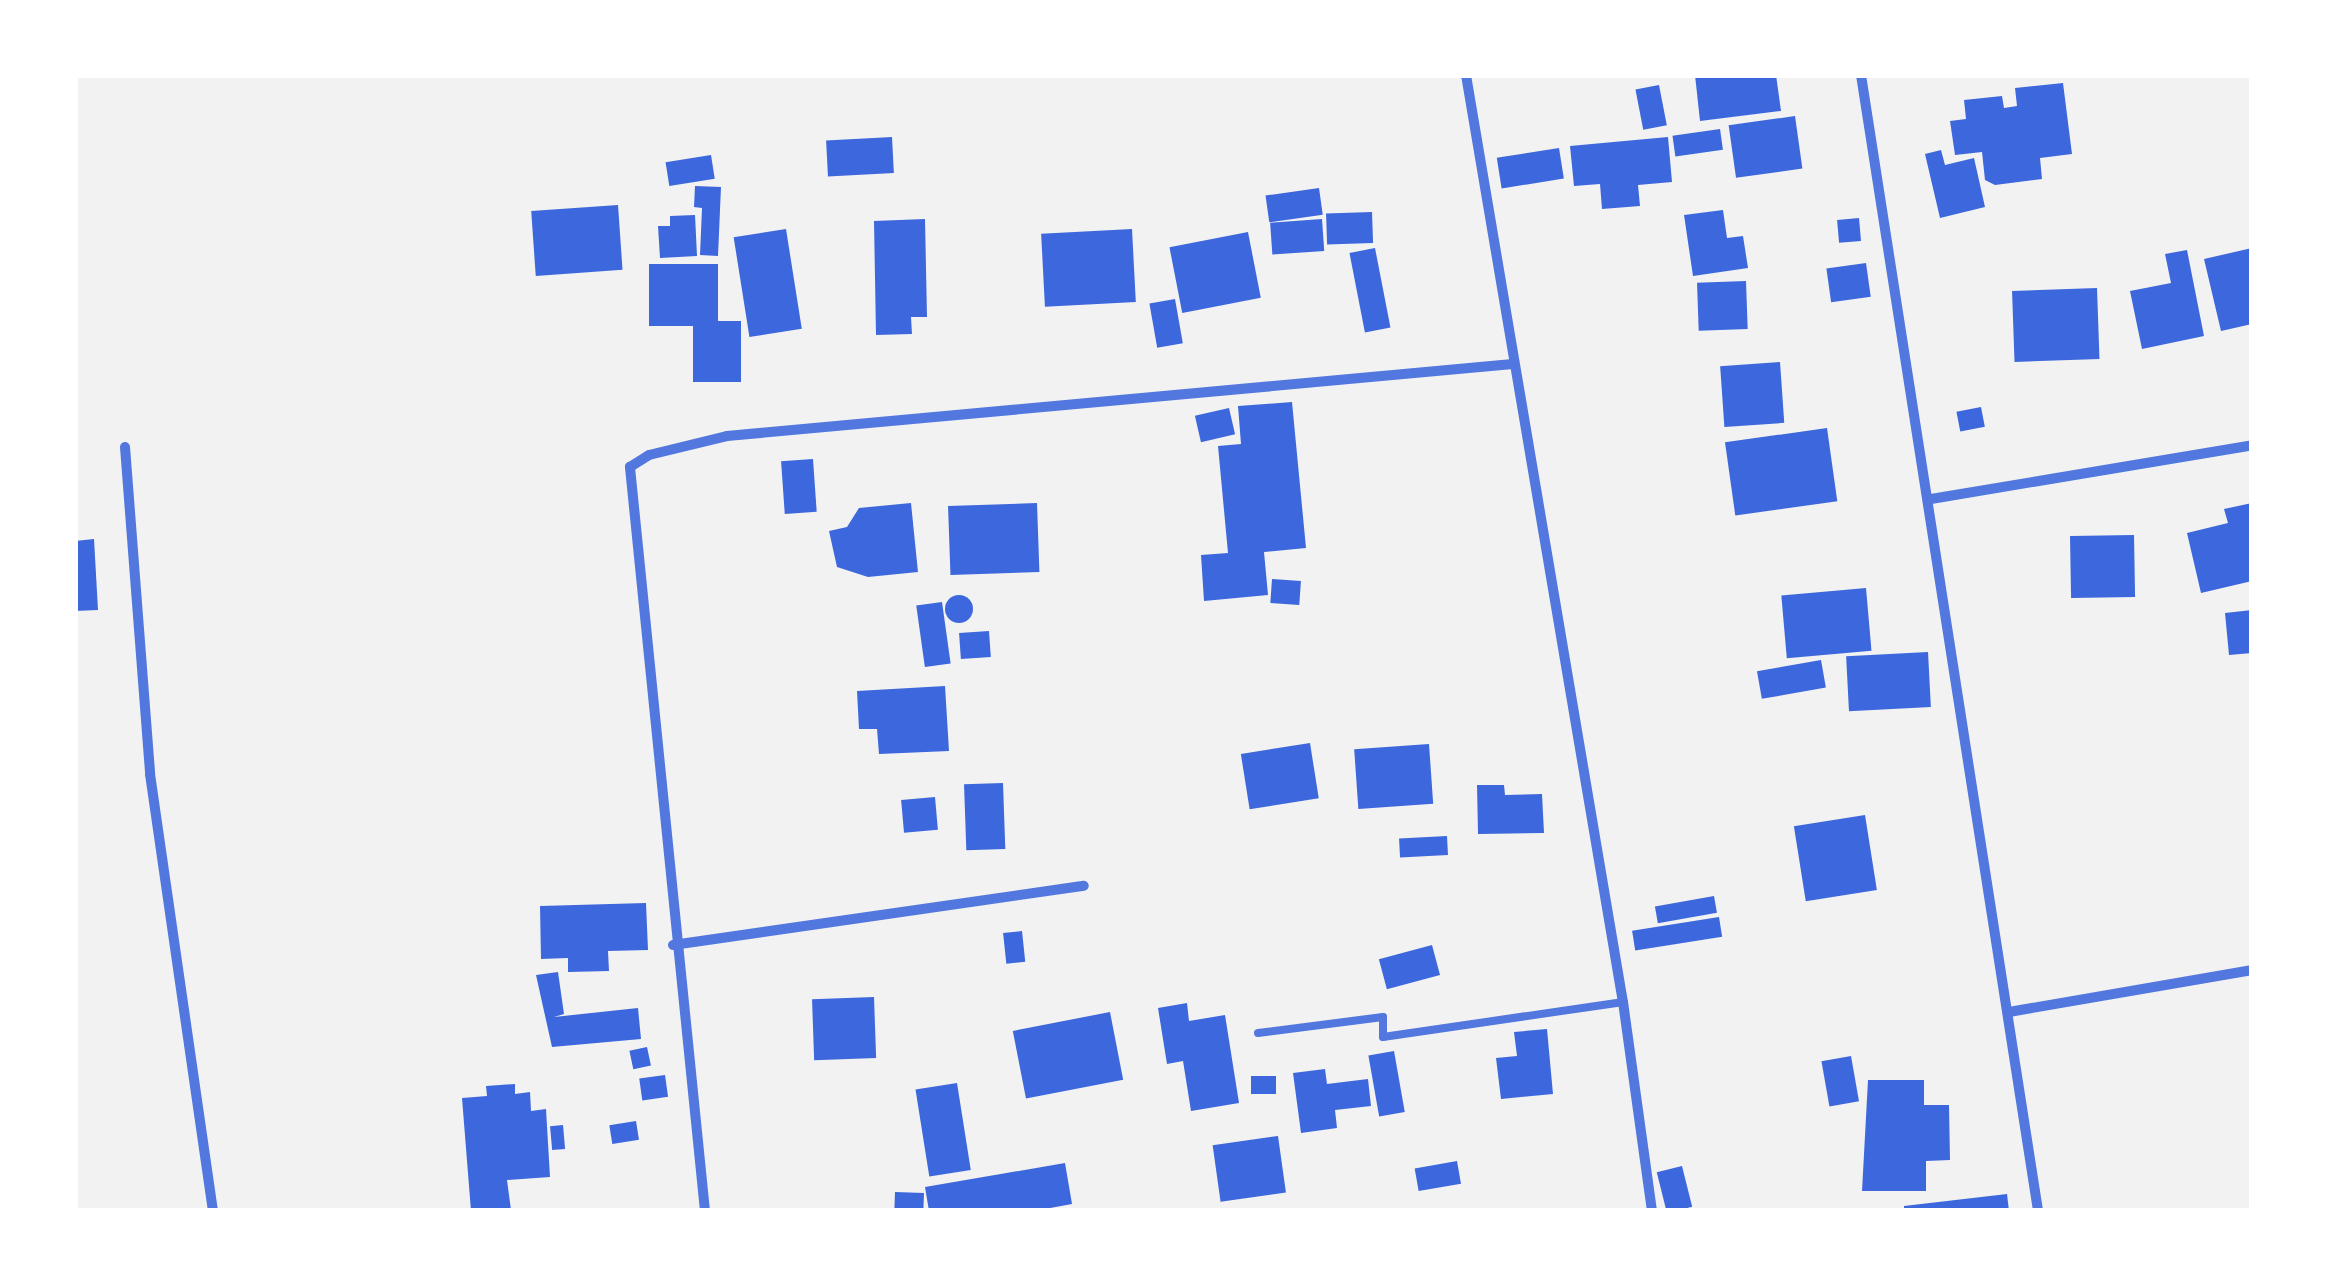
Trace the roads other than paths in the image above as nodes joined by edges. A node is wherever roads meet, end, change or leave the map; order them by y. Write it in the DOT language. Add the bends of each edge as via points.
graph roads {
  1 [pos="1466,75"];
  2 [pos="1861,75"];
  3 [pos="1513,364"];
  4 [pos="2252,445"];
  5 [pos="124,447"];
  6 [pos="1931,499"];
  7 [pos="1084,886"];
  8 [pos="673,945"];
  9 [pos="2252,970"];
  10 [pos="1624,1002"];
  11 [pos="2009,1012"];
  12 [pos="1258,1032"];
  13 [pos="213,1211"];
  14 [pos="705,1211"];
  15 [pos="1652,1211"];
  16 [pos="2038,1211"];
  1 -- 3 [label="street"];
  2 -- 6 [label="street"];
  3 -- 8 [label="street" via="728,436 650,455 630,467"];
  3 -- 10 [label="street"];
  4 -- 6 [label="street"];
  5 -- 13 [label="street" via="150,774"];
  6 -- 11 [label="street"];
  7 -- 8 [label="street"];
  8 -- 14 [label="street"];
  9 -- 11 [label="street"];
  10 -- 12 [label="lane" via="1383,1037 1382,1017"];
  10 -- 15 [label="street"];
  11 -- 16 [label="street"];
}
